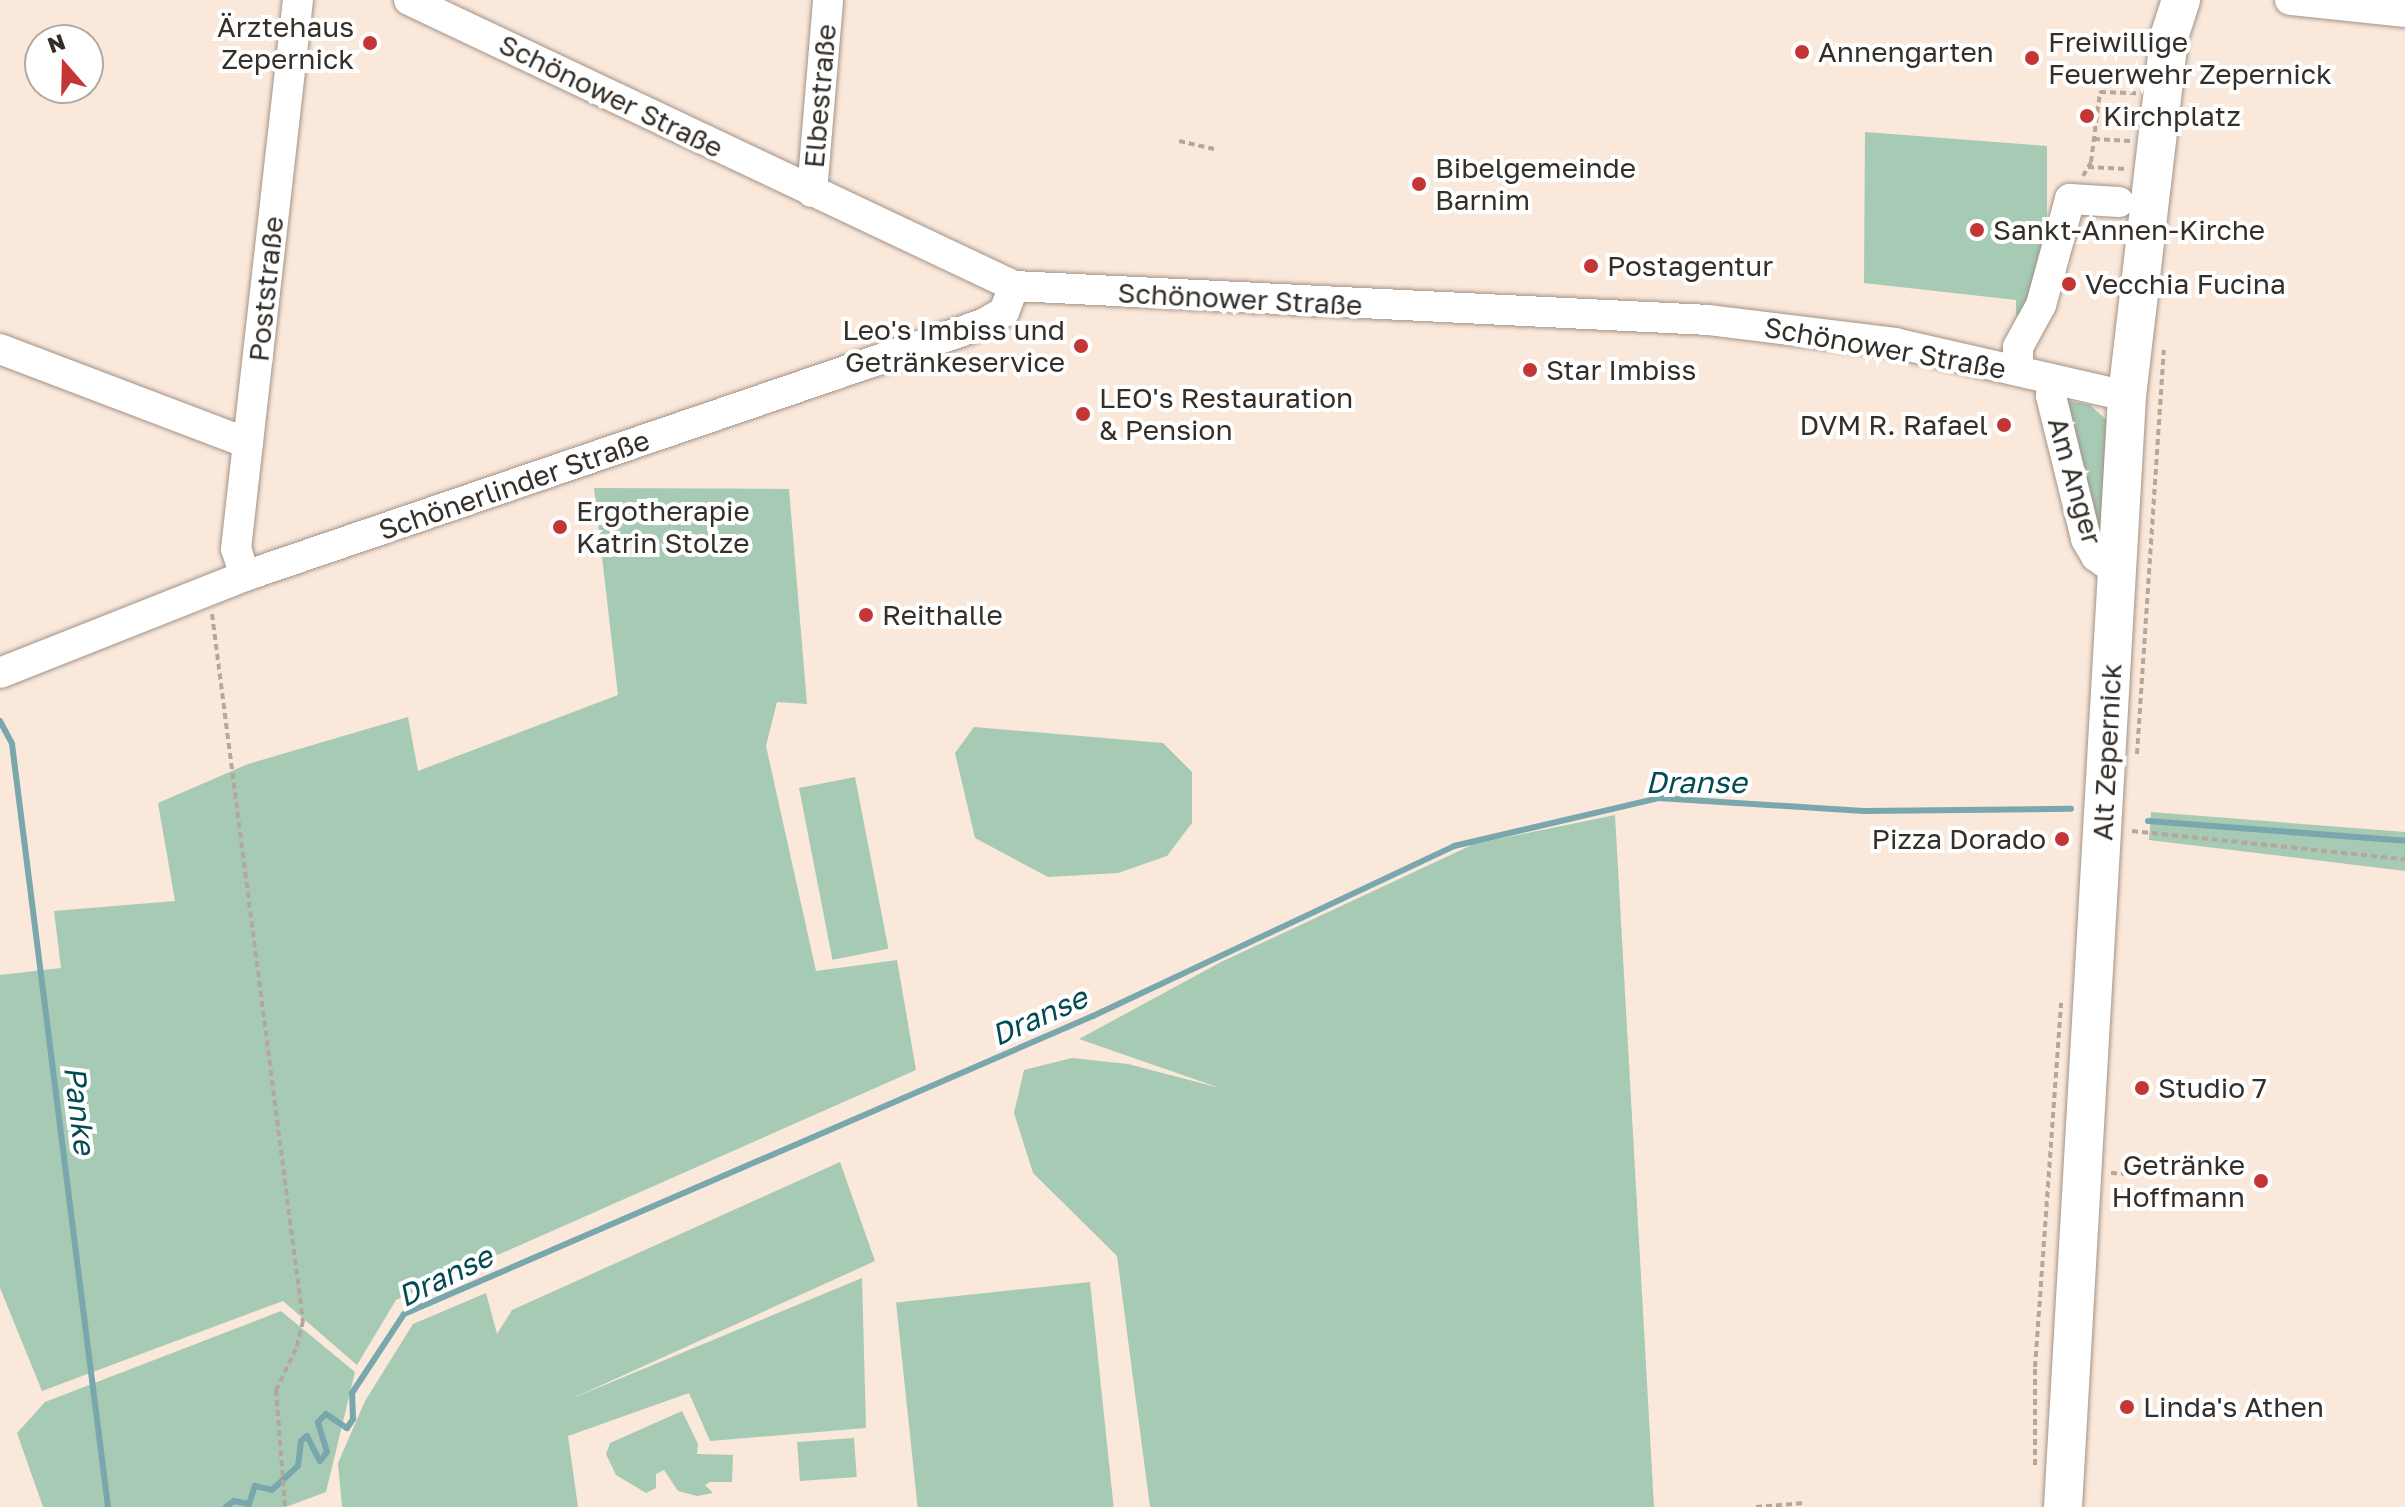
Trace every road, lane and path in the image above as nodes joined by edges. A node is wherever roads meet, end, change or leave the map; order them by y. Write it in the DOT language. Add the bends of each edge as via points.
graph roads {
  1 [pos="298,0"];
  2 [pos="409,0"];
  3 [pos="828,0"];
  4 [pos="2181,0"];
  5 [pos="2290,0"];
  6 [pos="2405,12"];
  7 [pos="2147,93"];
  8 [pos="2094,139"];
  9 [pos="1179,141"];
  10 [pos="2141,141"];
  11 [pos="1215,149"];
  12 [pos="2088,167"];
  13 [pos="2128,169"];
  14 [pos="812,192"];
  15 [pos="2070,199"];
  16 [pos="2119,202"];
  17 [pos="1014,286"];
  18 [pos="0,349"];
  19 [pos="2018,370"];
  20 [pos="2054,380"];
  21 [pos="2127,396"];
  22 [pos="248,443"];
  23 [pos="2118,572"];
  24 [pos="245,576"];
  25 [pos="210,604"];
  26 [pos="0,673"];
  27 [pos="2132,831"];
  28 [pos="2405,859"];
  29 [pos="2108,1173"];
  30 [pos="2129,1174"];
  31 [pos="1804,1503"];
  32 [pos="285,1507"];
  33 [pos="1756,1507"];
  34 [pos="2063,1507"];
  1 -- 22 [label="street, Poststraße"];
  2 -- 14 [label="street, Schönower Straße"];
  3 -- 14 [label="street, Elbestraße"];
  4 -- 21 [label="main road, Alt Zepernick" via="2169,37"];
  5 -- 6 [label="street"];
  7 -- 8 [label="path" via="2100,92"];
  8 -- 10 [label="path"];
  8 -- 12 [label="path"];
  9 -- 11 [label="path"];
  12 -- 13 [label="path"];
  12 -- 15 [label="path"];
  14 -- 17 [label="street, Schönower Straße"];
  15 -- 16 [label="street"];
  15 -- 19 [label="street" via="2041,305 2018,347"];
  17 -- 19 [label="street, Schönower Straße" via="1697,319 1881,341"];
  17 -- 24 [label="street, Schönerlinder Straße" via="1004,312 983,324"];
  18 -- 22 [label="street"];
  19 -- 20 [label="street, Schönower Straße"];
  20 -- 21 [label="street, Schönower Straße"];
  20 -- 23 [label="street, Am Anger" via="2051,396 2086,539 2096,556"];
  21 -- 23 [label="main road, Alt Zepernick"];
  22 -- 24 [label="street, Poststraße" via="236,549"];
  23 -- 34 [label="main road, Alt Zepernick"];
  24 -- 26 [label="street, Schönerlinder Straße"];
  25 -- 32 [label="path" via="303,1321 276,1390"];
  27 -- 28 [label="path"];
  29 -- 30 [label="path"];
  31 -- 33 [label="path"];
}
